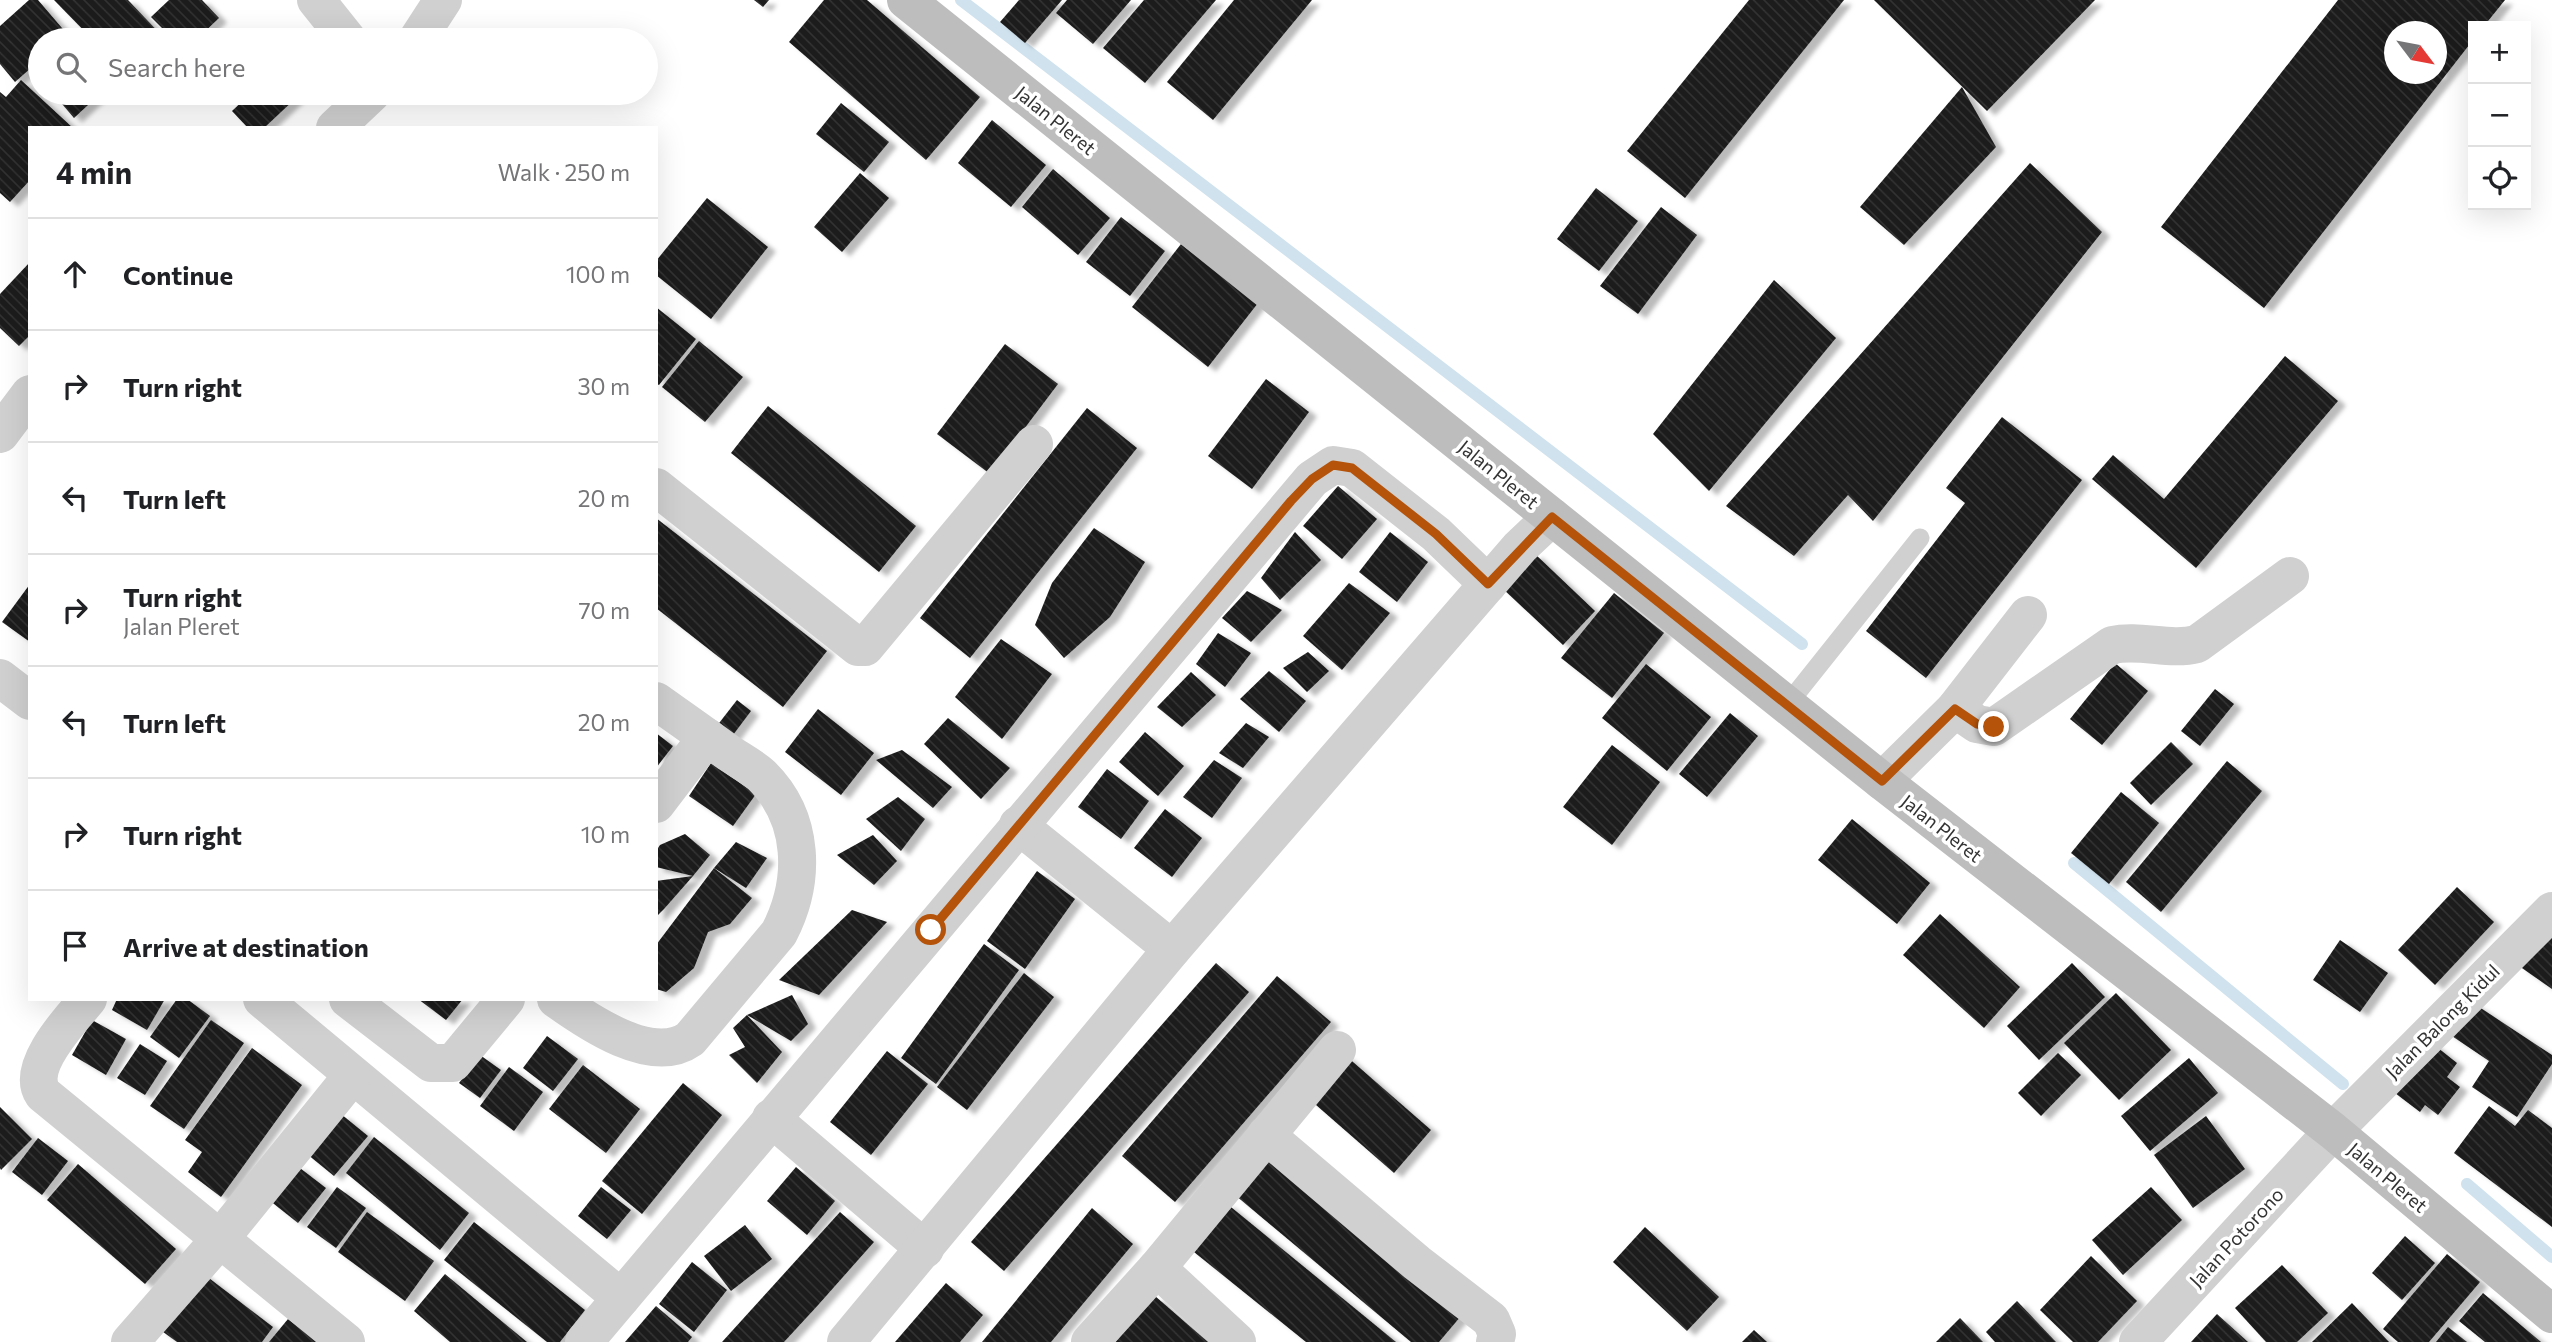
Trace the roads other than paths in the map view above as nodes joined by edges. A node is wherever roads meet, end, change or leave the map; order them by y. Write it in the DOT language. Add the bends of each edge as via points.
graph roads {
  1 [pos="316,0"];
  2 [pos="443,0"];
  3 [pos="906,0"];
  4 [pos="338,28"];
  5 [pos="425,28"];
  6 [pos="359,105"];
  7 [pos="337,126"];
  8 [pos="1034,444"];
  9 [pos="658,489"];
  10 [pos="1552,517"];
  11 [pos="1920,538"];
  12 [pos="2290,576"];
  13 [pos="1488,584"];
  14 [pos="2028,615"];
  15 [pos="0,678"];
  16 [pos="28,699"];
  17 [pos="658,702"];
  18 [pos="1787,705"];
  19 [pos="1955,709"];
  20 [pos="707,737"];
  21 [pos="1882,781"];
  22 [pos="658,801"];
  23 [pos="1018,825"];
  24 [pos="2552,911"];
  25 [pos="1172,949"];
  26 [pos="88,1001"];
  27 [pos="264,1001"];
  28 [pos="351,1001"];
  29 [pos="504,1001"];
  30 [pos="559,1001"];
  31 [pos="1337,1050"];
  32 [pos="352,1076"];
  33 [pos="771,1118"];
  34 [pos="2333,1131"];
  35 [pos="1266,1135"];
  36 [pos="220,1239"];
  37 [pos="925,1250"];
  38 [pos="1157,1268"];
  39 [pos="621,1298"];
  40 [pos="2552,1314"];
  41 [pos="130,1342"];
  42 [pos="346,1342"];
  43 [pos="584,1342"];
  44 [pos="846,1342"];
  45 [pos="1090,1342"];
  46 [pos="1237,1342"];
  47 [pos="1494,1342"];
  48 [pos="2138,1342"];
  1 -- 4 [label="street"];
  2 -- 5 [label="street"];
  3 -- 10 [label="main road, Jalan Pleret"];
  6 -- 7 [label="street"];
  8 -- 9 [label="street" via="865,647 858,648"];
  10 -- 13 [label="street"];
  10 -- 18 [label="main road, Jalan Pleret"];
  11 -- 18 [label="lane"];
  12 -- 19 [label="street" via="2197,645 2131,641 2112,645 1994,727 1977,724"];
  13 -- 23 [label="street" via="1436,534 1352,468 1333,465 1291,501"];
  13 -- 25 [label="street"];
  14 -- 19 [label="street"];
  15 -- 16 [label="street"];
  17 -- 20 [label="street"];
  18 -- 21 [label="main road, Jalan Pleret"];
  19 -- 21 [label="street"];
  20 -- 22 [label="street"];
  20 -- 30 [label="street" via="761,775 793,823 798,866 788,916 779,933 679,1047 666,1049 617,1037"];
  21 -- 34 [label="main road, Jalan Pleret"];
  23 -- 25 [label="street"];
  23 -- 33 [label="street"];
  24 -- 34 [label="street, Jalan Balong Kidul"];
  25 -- 37 [label="street"];
  26 -- 36 [label="street" via="43,1061 38,1087"];
  27 -- 32 [label="street"];
  28 -- 29 [label="street" via="431,1063 442,1065 453,1062"];
  31 -- 35 [label="street"];
  32 -- 36 [label="street"];
  32 -- 39 [label="street"];
  33 -- 37 [label="street"];
  33 -- 39 [label="street"];
  34 -- 40 [label="main road, Jalan Pleret"];
  34 -- 48 [label="street, Jalan Potorono"];
  35 -- 38 [label="street"];
  35 -- 47 [label="street" via="1491,1320 1497,1334"];
  36 -- 41 [label="street"];
  36 -- 42 [label="street"];
  37 -- 44 [label="street"];
  38 -- 45 [label="street"];
  38 -- 46 [label="street"];
  39 -- 43 [label="street"];
}
